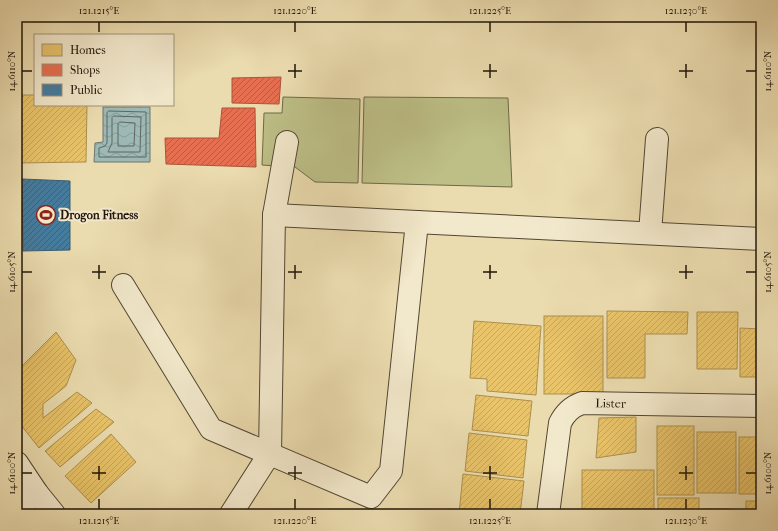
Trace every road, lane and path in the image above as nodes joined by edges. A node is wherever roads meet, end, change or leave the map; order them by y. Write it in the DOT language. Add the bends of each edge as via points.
graph roads {
  1 [pos="657,139"];
  2 [pos="287,142"];
  3 [pos="274,215"];
  4 [pos="417,222"];
  5 [pos="650,233"];
  6 [pos="761,239"];
  7 [pos="123,286"];
  8 [pos="761,406"];
  9 [pos="270,453"];
  10 [pos="17,464"];
  11 [pos="37,493"];
  12 [pos="17,508"];
  13 [pos="54,514"];
  14 [pos="231,514"];
  15 [pos="548,514"];
  1 -- 5 [label="street"];
  2 -- 3 [label="street"];
  3 -- 4 [label="street"];
  3 -- 9 [label="street"];
  4 -- 5 [label="street"];
  4 -- 9 [label="street" via="391,471 371,497"];
  5 -- 6 [label="street"];
  7 -- 9 [label="street" via="211,429"];
  8 -- 15 [label="street, Lister" via="582,403 573,406 560,423"];
  9 -- 14 [label="street"];
  10 -- 11 [label="street"];
  11 -- 12 [label="street"];
  11 -- 13 [label="street"];
}
